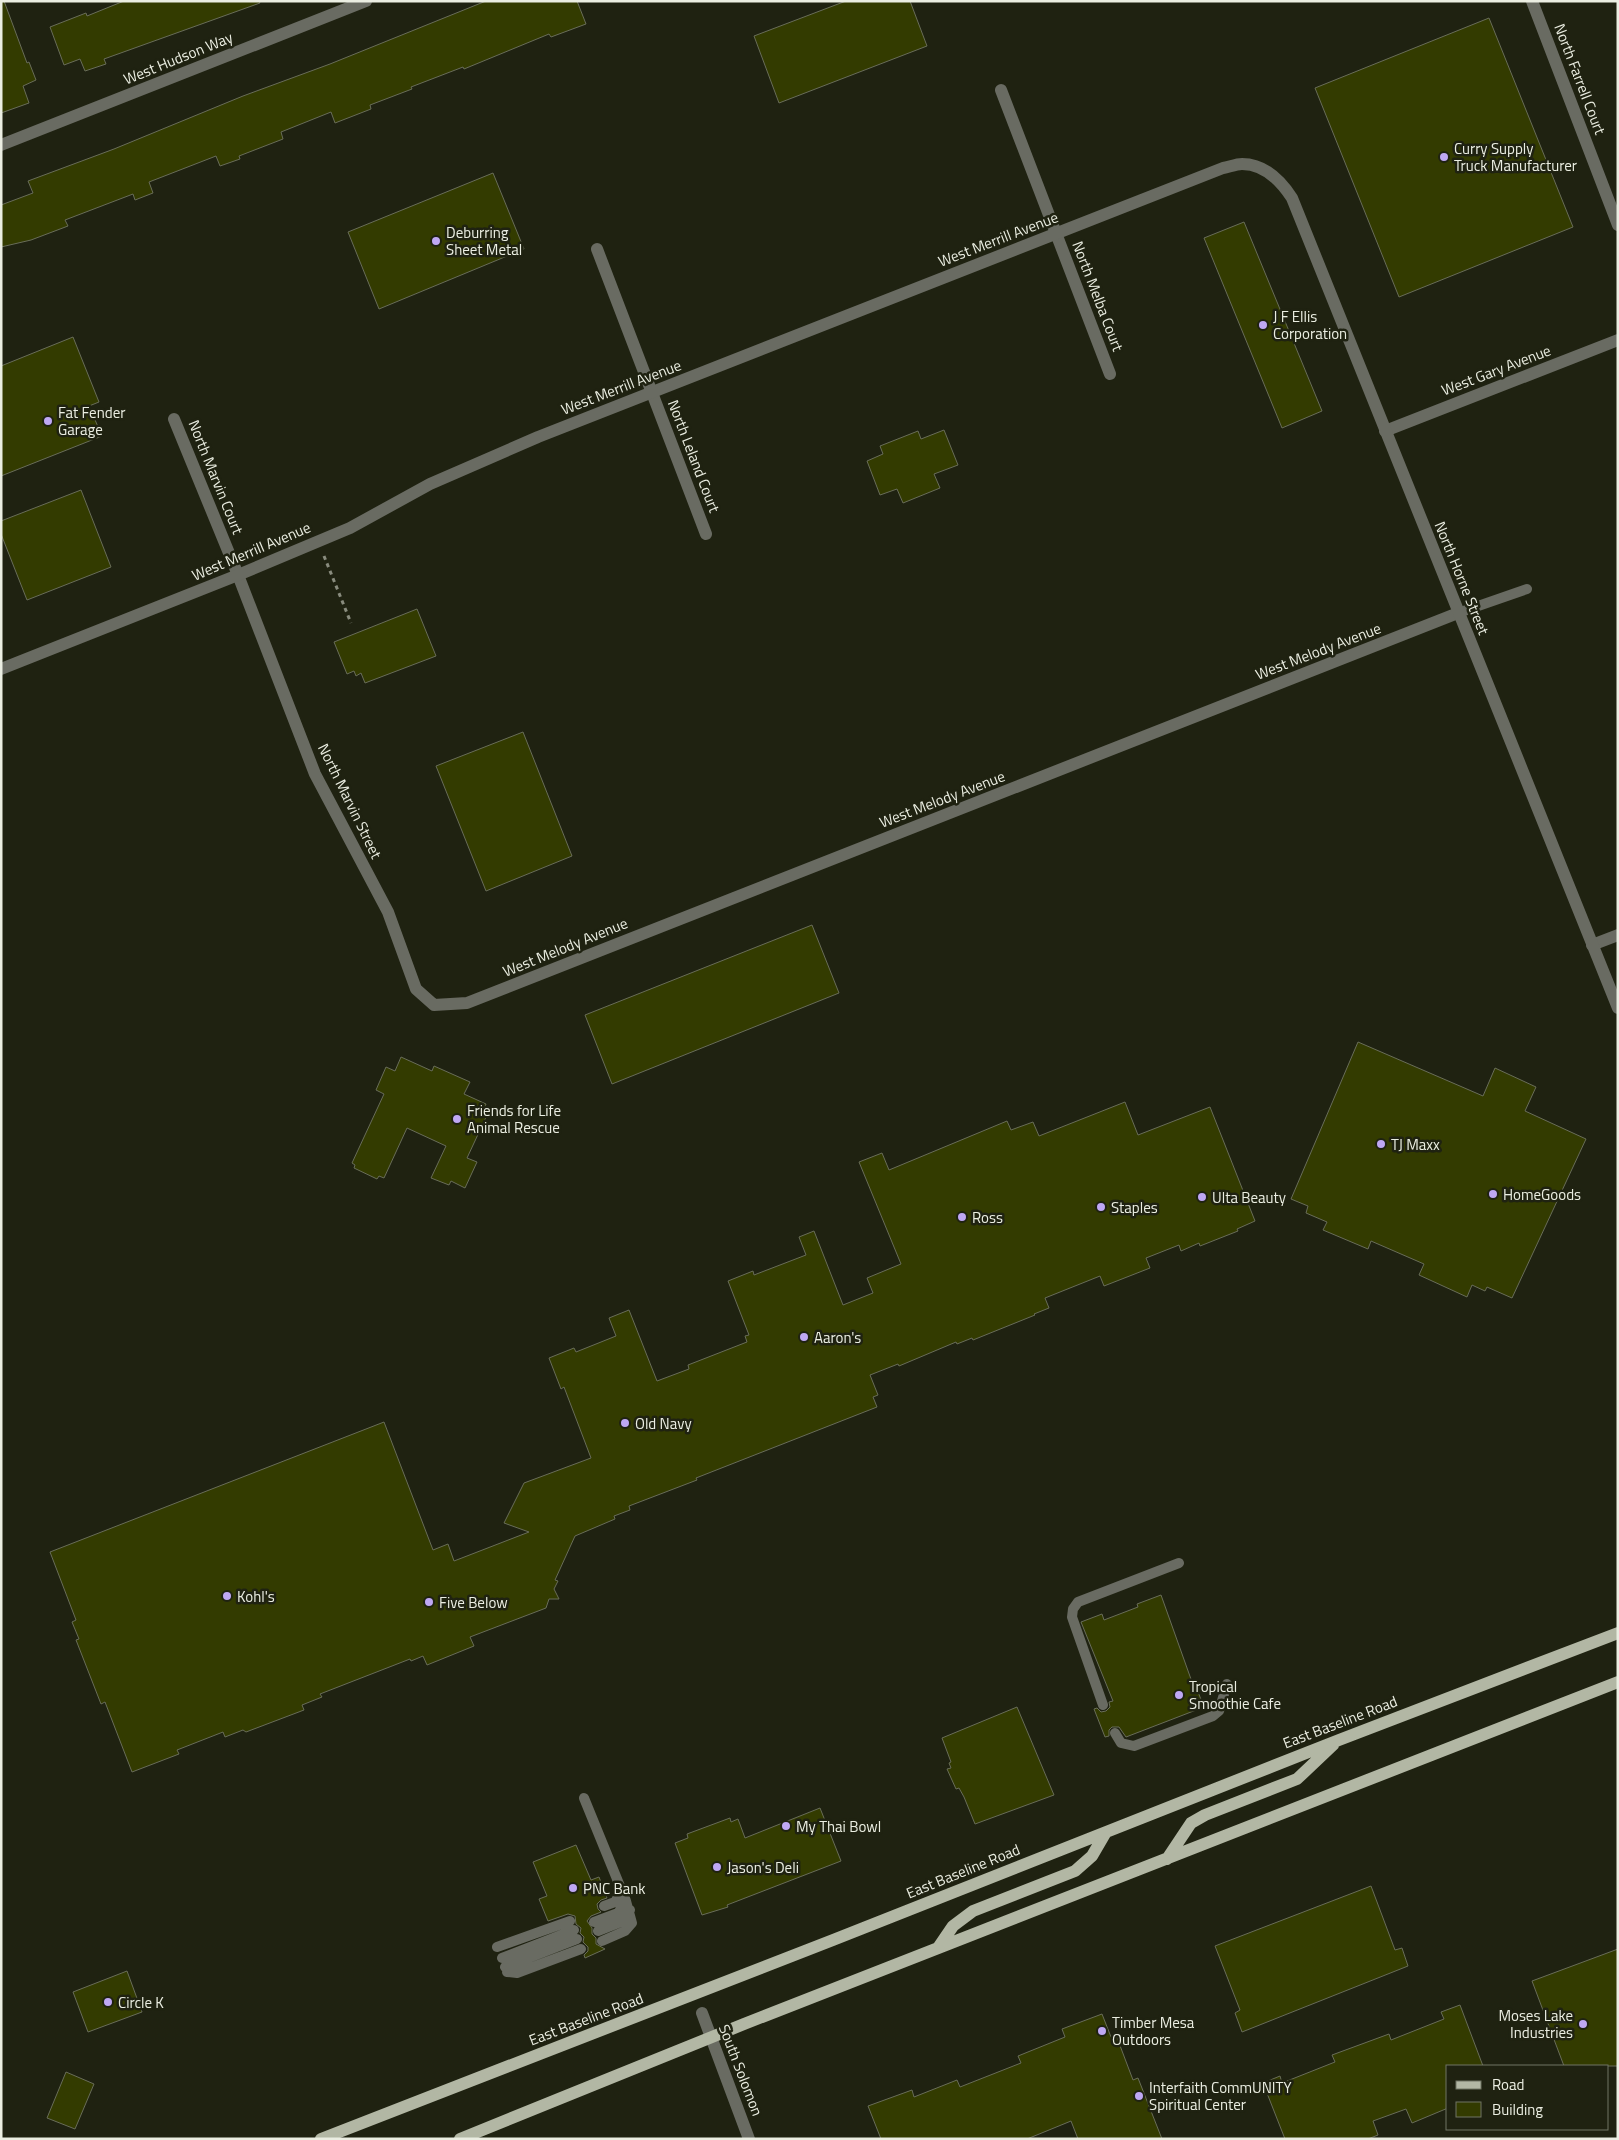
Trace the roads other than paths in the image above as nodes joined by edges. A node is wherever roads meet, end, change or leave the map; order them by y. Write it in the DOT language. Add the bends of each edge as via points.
graph roads {
  1 [pos="366,1"];
  2 [pos="1532,1"];
  3 [pos="1001,90"];
  4 [pos="1,146"];
  5 [pos="1263,169"];
  6 [pos="1618,224"];
  7 [pos="1056,234"];
  8 [pos="597,249"];
  9 [pos="1618,340"];
  10 [pos="1110,374"];
  11 [pos="652,393"];
  12 [pos="174,419"];
  13 [pos="1386,431"];
  14 [pos="706,534"];
  15 [pos="238,575"];
  16 [pos="1527,589"];
  17 [pos="1458,613"];
  18 [pos="1,669"];
  19 [pos="1618,935"];
  20 [pos="1592,945"];
  21 [pos="434,1006"];
  22 [pos="1618,1008"];
  23 [pos="1179,1563"];
  24 [pos="1618,1634"];
  25 [pos="1618,1682"];
  26 [pos="1227,1684"];
  27 [pos="1103,1705"];
  28 [pos="1115,1733"];
  29 [pos="1338,1740"];
  30 [pos="584,1798"];
  31 [pos="1106,1832"];
  32 [pos="1167,1859"];
  33 [pos="622,1890"];
  34 [pos="604,1906"];
  35 [pos="628,1906"];
  36 [pos="575,1935"];
  37 [pos="497,1947"];
  38 [pos="938,1948"];
  39 [pos="702,2013"];
  40 [pos="710,2037"];
  41 [pos="321,2139"];
  42 [pos="460,2139"];
  43 [pos="749,2139"];
  1 -- 4 [label="street, West Hudson Way"];
  2 -- 6 [label="street, North Farrell Court"];
  3 -- 7 [label="street, North Melba Court"];
  5 -- 7 [label="street, West Merrill Avenue" via="1243,164 1223,168"];
  5 -- 13 [label="street, North Horne Street" via="1280,180 1292,198"];
  7 -- 10 [label="street, North Melba Court"];
  7 -- 11 [label="street, West Merrill Avenue"];
  8 -- 11 [label="street, North Leland Court"];
  9 -- 13 [label="street, West Gary Avenue"];
  11 -- 14 [label="street, North Leland Court"];
  11 -- 15 [label="street, West Merrill Avenue" via="430,484 350,528"];
  12 -- 15 [label="street, North Marvin Court"];
  13 -- 17 [label="street, North Horne Street"];
  15 -- 18 [label="street, West Merrill Avenue"];
  15 -- 21 [label="street, North Marvin Street" via="315,774 388,912 416,988"];
  16 -- 17 [label="lane"];
  17 -- 20 [label="street, North Horne Street"];
  17 -- 21 [label="street, West Melody Avenue" via="467,1003"];
  19 -- 20 [label="street"];
  20 -- 22 [label="street, North Horne Street"];
  23 -- 27 [label="lane" via="1078,1602 1073,1609 1072,1617"];
  24 -- 29 [label="main road, East Baseline Road"];
  25 -- 32 [label="main road"];
  26 -- 28 [label="lane" via="1219,1711 1212,1716 1134,1746 1121,1743"];
  29 -- 31 [label="main road, East Baseline Road"];
  29 -- 32 [label="main road" via="1297,1779 1191,1823"];
  30 -- 33 [label="lane"];
  31 -- 38 [label="main road" via="1097,1850 1075,1871 973,1911 953,1926"];
  31 -- 41 [label="main road, East Baseline Road"];
  32 -- 38 [label="main road"];
  33 -- 34 [label="lane" via="615,1902"];
  33 -- 35 [label="lane"];
  35 -- 35 [label="lane" via="632,1923 625,1931 598,1932"];
  36 -- 36 [label="lane" via="505,1966 517,1973"];
  36 -- 37 [label="lane"];
  38 -- 40 [label="main road"];
  39 -- 40 [label="street, South Solomon"];
  40 -- 42 [label="main road"];
  40 -- 43 [label="street, South Solomon"];
}
